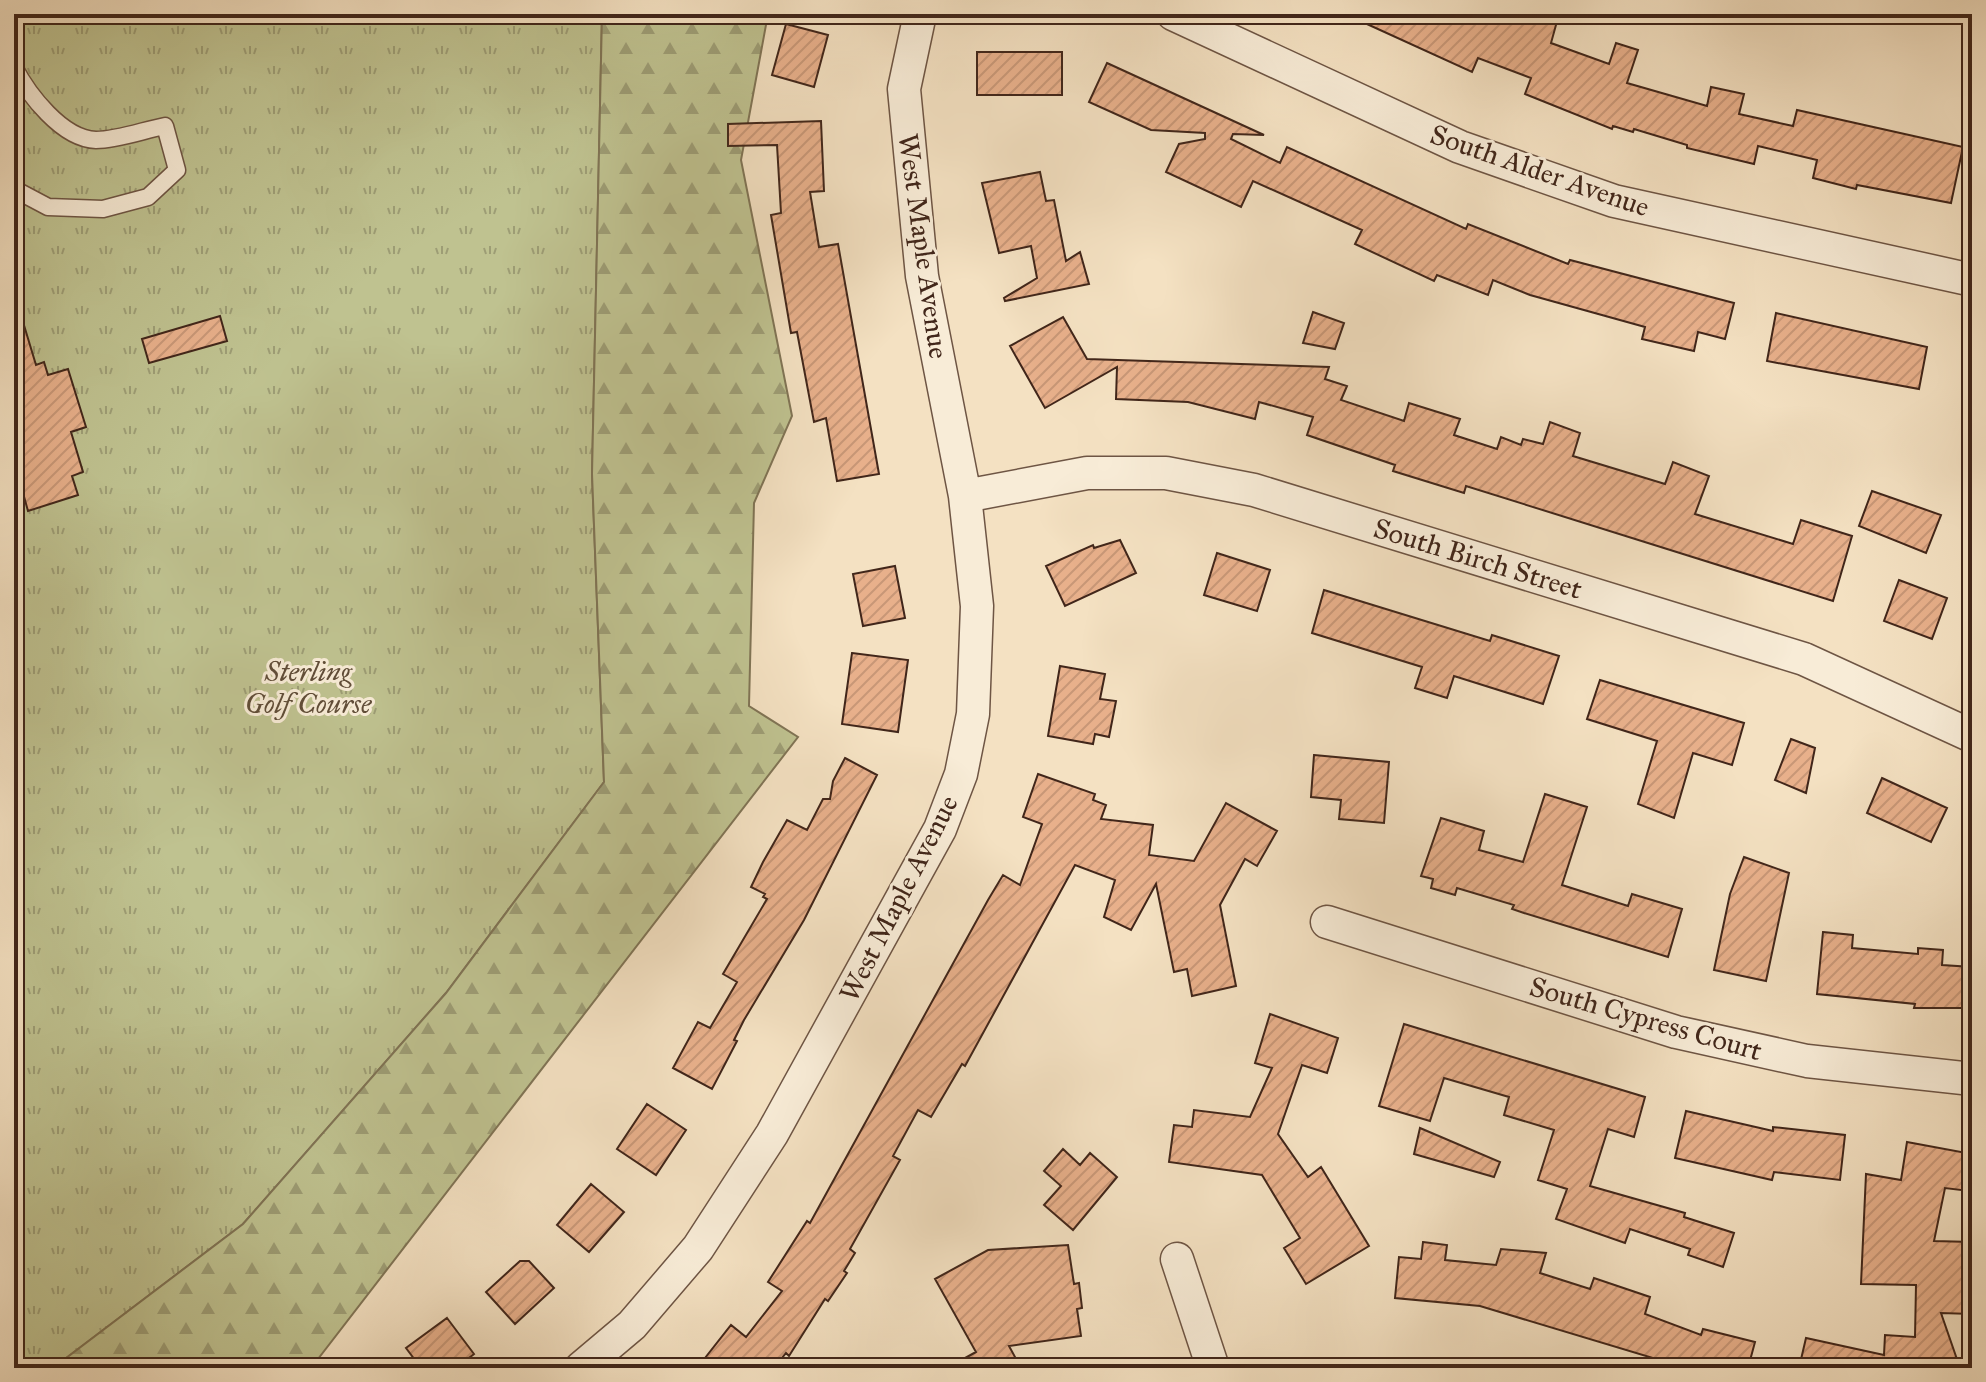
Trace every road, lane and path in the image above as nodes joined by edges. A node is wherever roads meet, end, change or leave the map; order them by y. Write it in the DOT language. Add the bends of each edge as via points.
graph roads {
  1 [pos="920,14"];
  2 [pos="1173,14"];
  3 [pos="14,67"];
  4 [pos="14,189"];
  5 [pos="1972,280"];
  6 [pos="965,496"];
  7 [pos="1972,736"];
  8 [pos="1327,922"];
  9 [pos="1972,1079"];
  10 [pos="1177,1259"];
  11 [pos="581,1368"];
  12 [pos="1213,1368"];
  1 -- 6 [label="street, West Maple Avenue" via="904,89 922,276"];
  2 -- 5 [label="street, South Alder Avenue" via="1460,147 1614,201"];
  3 -- 4 [label="lane" via="39,106 94,140 165,126 177,170 148,197 103,209 48,207"];
  6 -- 7 [label="street, South Birch Street" via="1087,473 1166,473 1254,490 1804,659"];
  6 -- 11 [label="street, West Maple Avenue" via="977,606 973,714 961,774 940,829 772,1134 698,1248 632,1325"];
  8 -- 9 [label="street, South Cypress Court" via="1676,1032 1807,1061"];
  10 -- 12 [label="street"];
}
